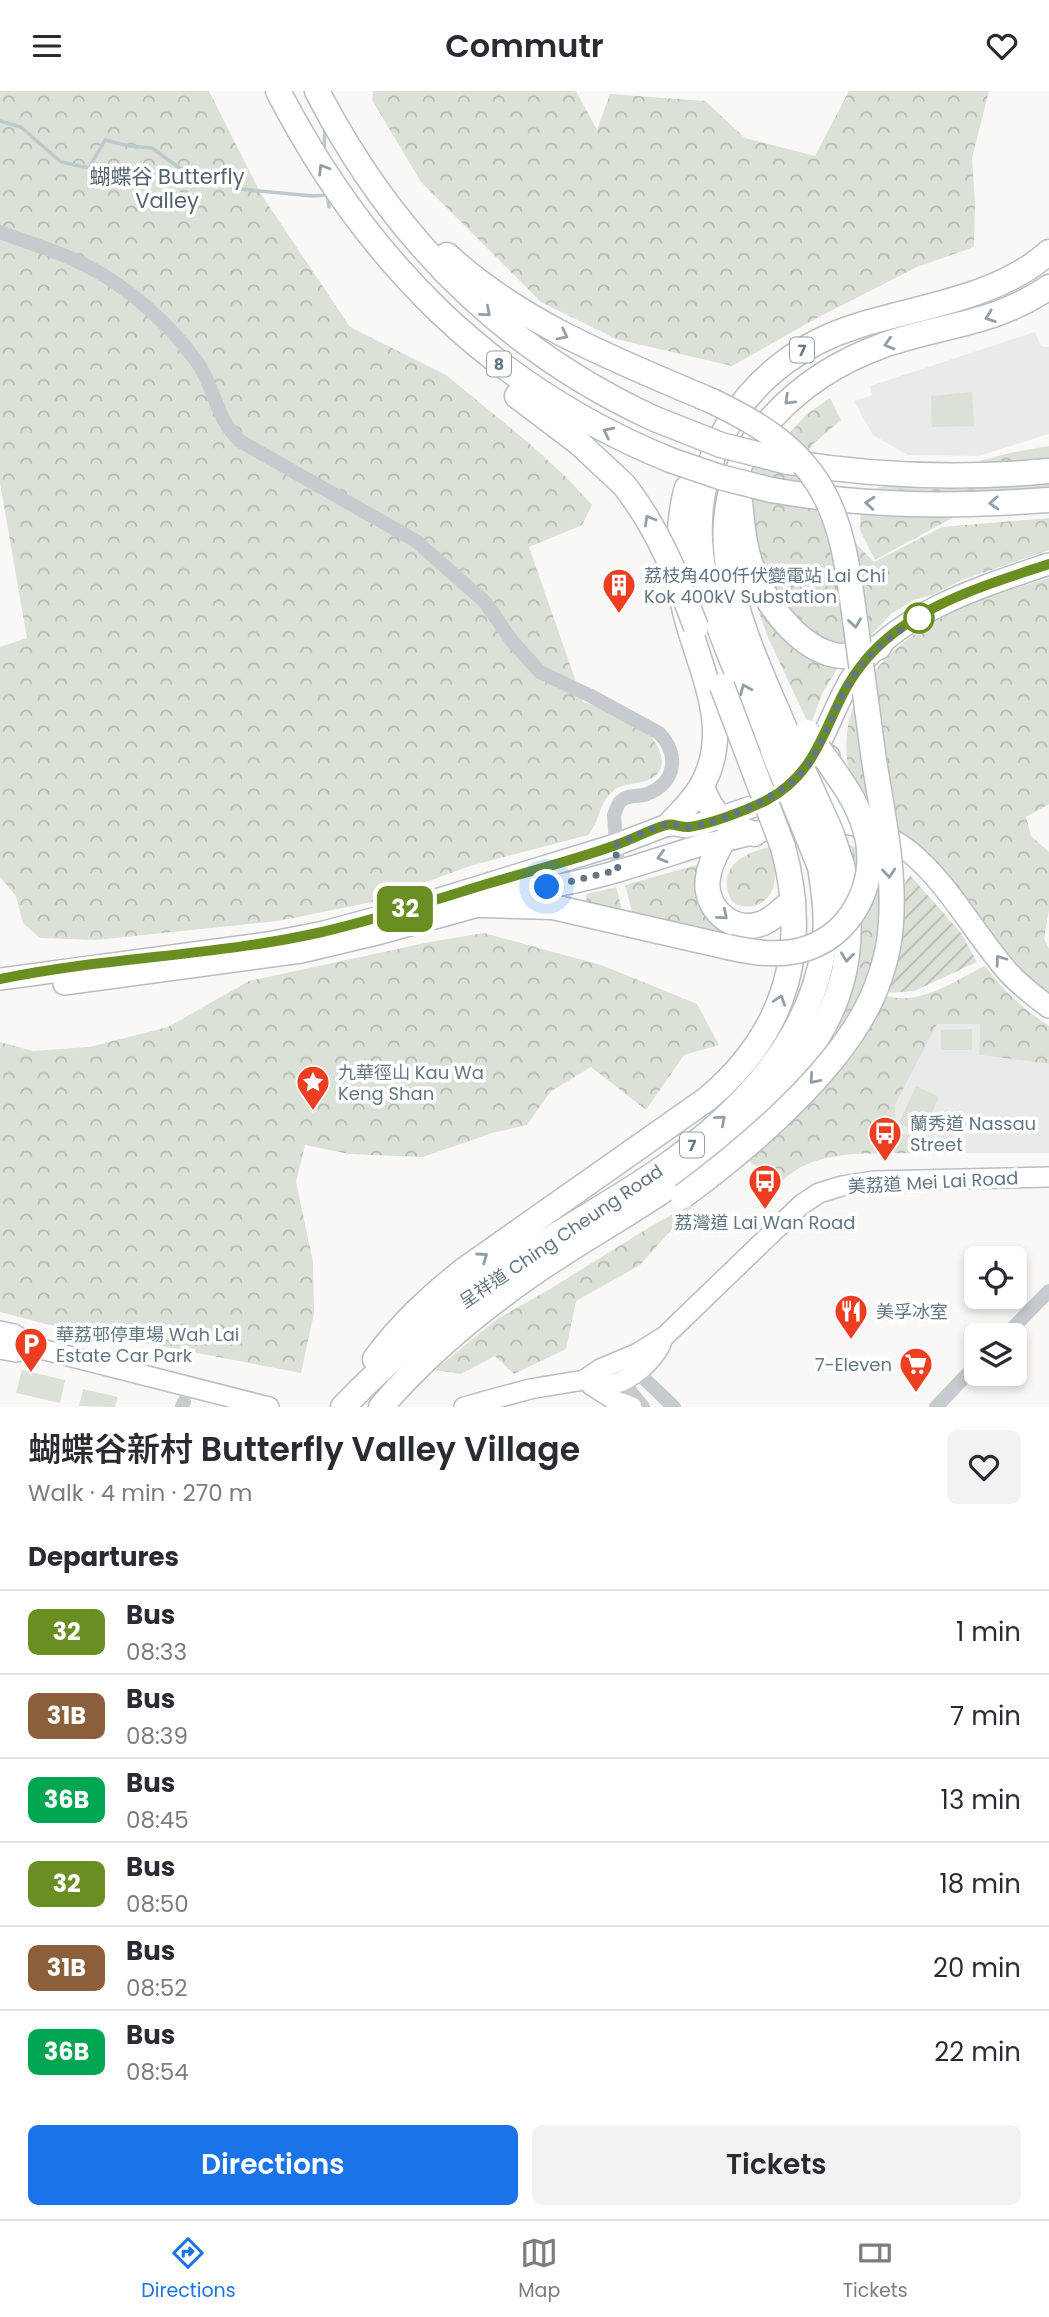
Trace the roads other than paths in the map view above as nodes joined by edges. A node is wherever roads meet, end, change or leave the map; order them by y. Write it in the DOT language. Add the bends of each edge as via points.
graph roads {
  1 [pos="278,91"];
  2 [pos="317,91"];
  3 [pos="374,189"];
  4 [pos="361,226"];
  5 [pos="0,232"];
  6 [pos="1049,252"];
  7 [pos="1049,287"];
  8 [pos="738,465"];
  9 [pos="709,467"];
  10 [pos="1049,471"];
  11 [pos="1049,500"];
  12 [pos="1049,564"];
  13 [pos="879,647"];
  14 [pos="839,702"];
  15 [pos="790,742"];
  16 [pos="702,786"];
  17 [pos="670,824"];
  18 [pos="867,829"];
  19 [pos="720,830"];
  20 [pos="754,834"];
  21 [pos="615,845"];
  22 [pos="831,866"];
  23 [pos="618,870"];
  24 [pos="793,900"];
  25 [pos="482,905"];
  26 [pos="0,979"];
  27 [pos="0,994"];
  28 [pos="1049,1007"];
  29 [pos="1049,1177"];
  30 [pos="1049,1291"];
  31 [pos="1018,1323"];
  32 [pos="0,1331"];
  33 [pos="443,1345"];
  34 [pos="33,1347"];
  35 [pos="0,1349"];
  36 [pos="390,1351"];
  37 [pos="628,1370"];
  38 [pos="964,1378"];
  39 [pos="584,1380"];
  40 [pos="269,1407"];
  41 [pos="343,1407"];
  42 [pos="381,1407"];
  43 [pos="464,1407"];
  44 [pos="632,1407"];
  45 [pos="643,1407"];
  46 [pos="674,1407"];
  47 [pos="936,1407"];
  4 -- 1 [label="highway, 8, one-way"];
  2 -- 3 [label="highway, 8"];
  3 -- 10 [label="highway, 8, one-way, bridge" via="425,252 501,325 592,388 671,426 751,454 840,469 939,475"];
  3 -- 33 [label="highway, one-way, bridge" via="457,264 530,317 734,411 770,433 809,471 837,525 848,576 890,873 891,920 876,987 864,1014 817,1076 765,1130 683,1196"];
  11 -- 4 [label="highway, 8, one-way, bridge" via="939,506 839,501 754,486 670,460 568,411 490,357 443,316"];
  24 -- 4 [label="highway, one-way, bridge" via="791,876 769,806 646,514 595,457 500,383 454,340 408,290"];
  5 -- 21 [label="street" via="85,265 134,295 194,358 208,378 224,422 240,441 416,541 485,601 540,672 659,733 672,752 671,772 655,790 621,800 614,815"];
  6 -- 9 [label="highway, 呈祥道 Ching Cheung Road / 7" via="982,290 854,327 785,361 757,384 741,405"];
  7 -- 8 [label="highway, 呈祥道 Ching Cheung Road / 7, one-way, bridge" via="984,320 893,342 837,365 790,399"];
  8 -- 13 [label="highway" via="746,548 763,593 803,640 821,650 840,656"];
  8 -- 15 [label="highway, 呈祥道 Ching Cheung Road / 7" via="724,537 728,573"];
  15 -- 9 [label="highway, 呈祥道 Ching Cheung Road / 7, one-way" via="728,646 705,579 699,531"];
  9 -- 16 [label="highway" via="694,475 686,491 679,550 681,590 713,704 714,750"];
  12 -- 13 [label="main road" via="947,601"];
  13 -- 14 [label="main road" via="859,668"];
  14 -- 18 [label="main road" via="828,784 835,800"];
  14 -- 19 [label="main road" via="812,759 792,783"];
  15 -- 22 [label="highway, 呈祥道 Ching Cheung Road / 7, bridge"];
  15 -- 25 [label="highway, bridge" via="850,795 870,852 868,882 859,903 845,923 815,945 776,954 553,907"];
  16 -- 17 [label="highway"];
  16 -- 19 [label="highway"];
  17 -- 19 [label="main road"];
  17 -- 21 [label="main road"];
  18 -- 20 [label="main road" via="814,821"];
  28 -- 18 [label="main road, one-way" via="1008,971 929,868 905,848"];
  19 -- 20 [label="highway"];
  19 -- 23 [label="main road, one-way" via="705,844"];
  19 -- 24 [label="highway, one-way" via="707,888 721,916 734,924 756,925"];
  21 -- 23 [label="street"];
  21 -- 26 [label="main road" via="366,921 294,938"];
  22 -- 33 [label="highway, 呈祥道 Ching Cheung Road / 7, one-way" via="848,915 845,969 832,1010 799,1065 766,1104 703,1161 530,1275"];
  36 -- 22 [label="highway, 呈祥道 Ching Cheung Road / 7, one-way" via="504,1270 677,1158 761,1079 809,1004 819,971"];
  23 -- 25 [label="main road" via="529,889"];
  36 -- 24 [label="highway, one-way" via="401,1325 464,1270 693,1110 739,1069 778,1008 793,953"];
  25 -- 27 [label="main road" via="301,952"];
  29 -- 37 [label="main road, 美荔道 Mei Lai Road" via="874,1181 819,1193 800,1205"];
  30 -- 31 [label="street"];
  32 -- 34 [label="main road" via="15,1334"];
  33 -- 42 [label="highway, 呈祥道 Ching Cheung Road / 7"];
  34 -- 35 [label="main road" via="16,1352"];
  34 -- 40 [label="main road"];
  36 -- 41 [label="highway"];
  37 -- 39 [label="main road" via="600,1369"];
  37 -- 45 [label="street" via="630,1391"];
  37 -- 46 [label="street"];
  38 -- 47 [label="street"];
  39 -- 43 [label="main road"];
  39 -- 44 [label="main road"];
}
